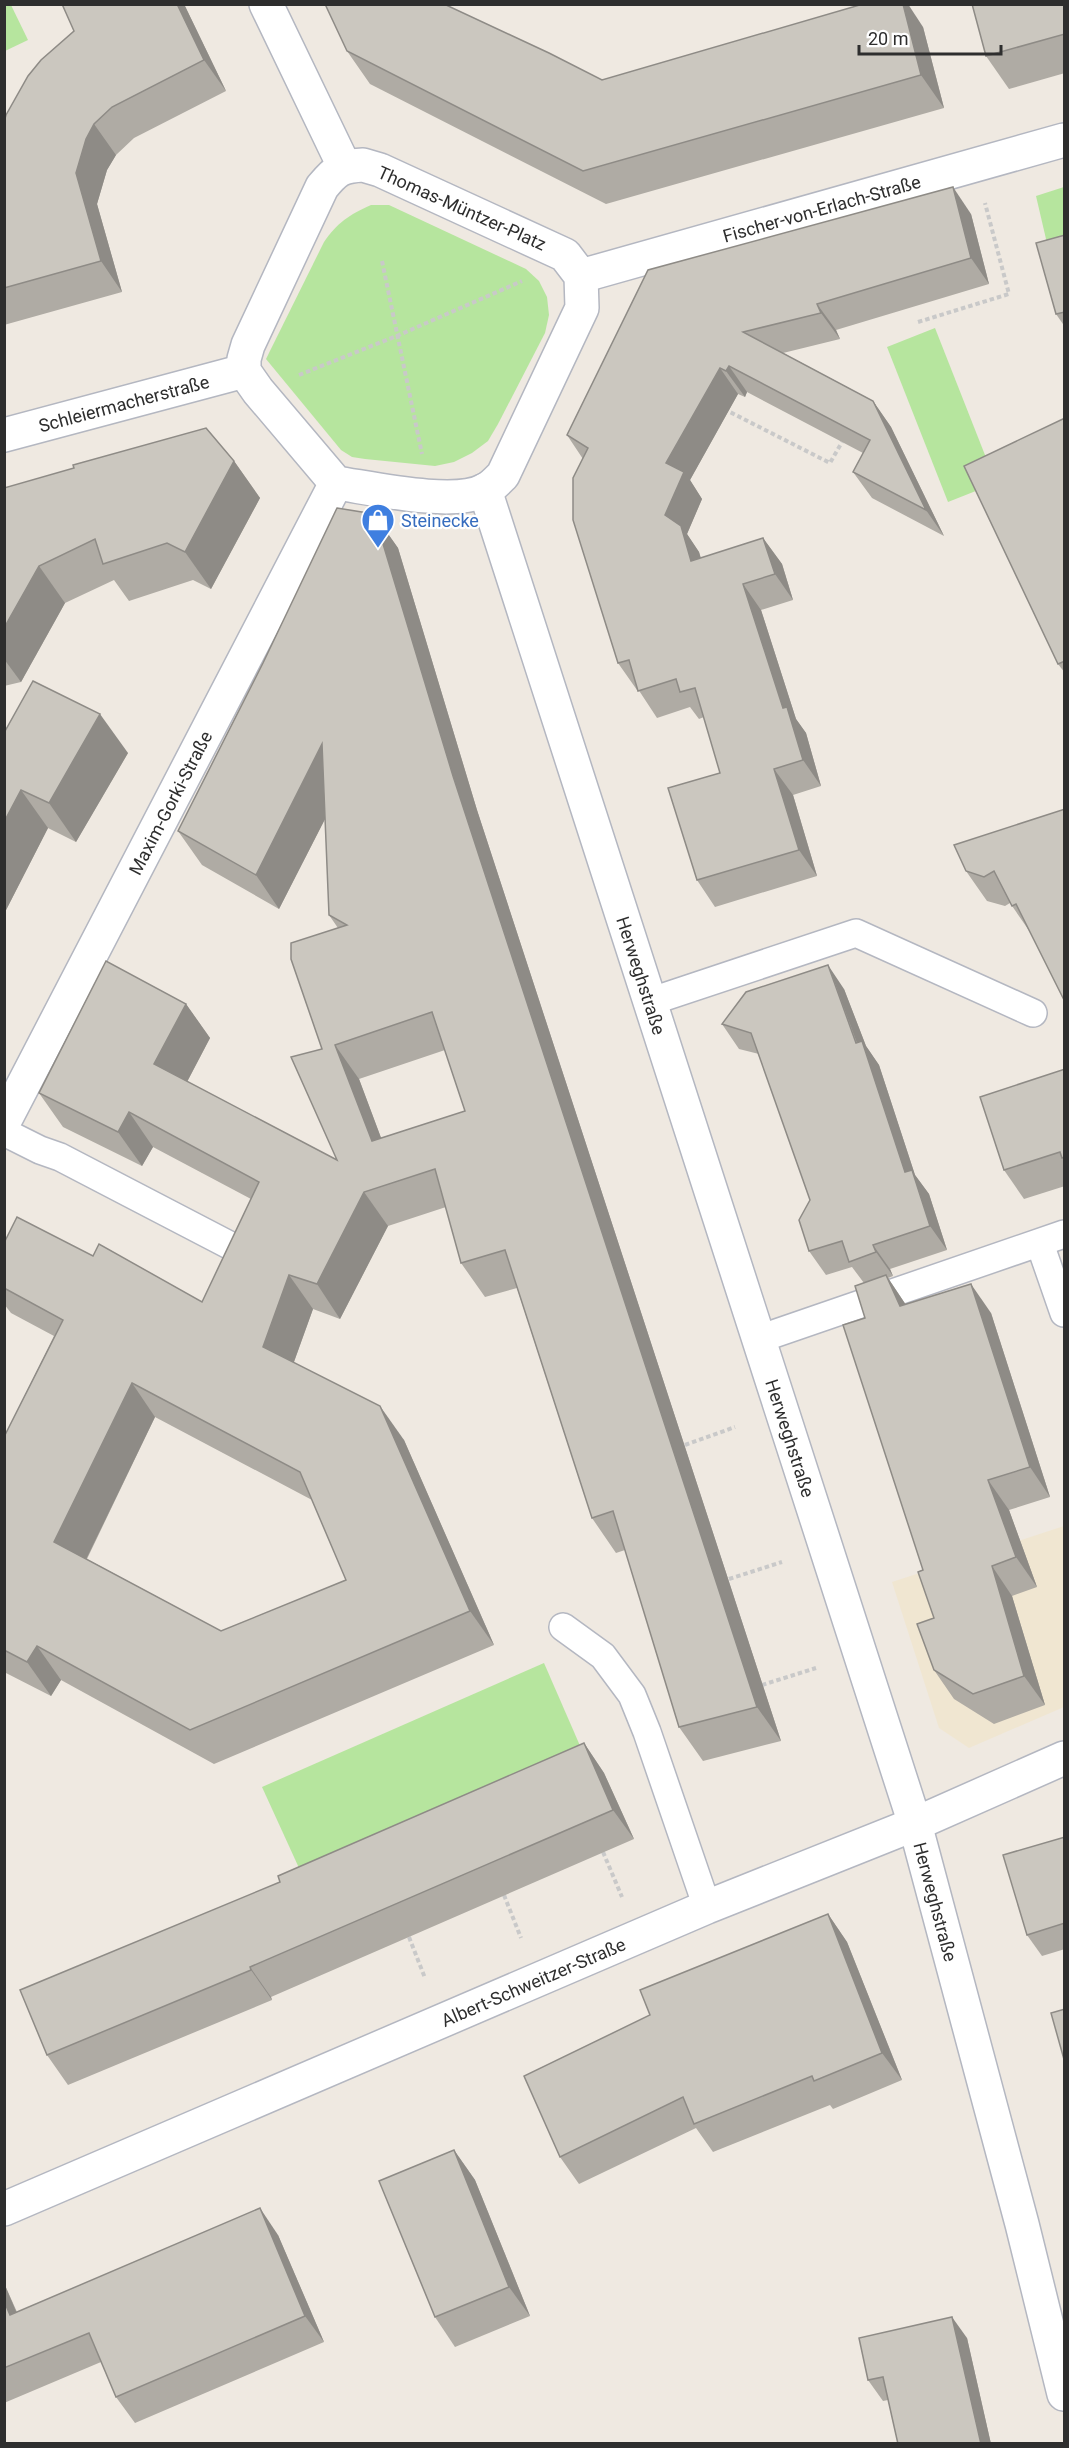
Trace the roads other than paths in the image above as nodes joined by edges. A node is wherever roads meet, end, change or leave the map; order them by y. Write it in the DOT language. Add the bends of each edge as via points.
graph roads {
  1 [pos="266,4"];
  2 [pos="1065,140"];
  3 [pos="344,166"];
  4 [pos="580,276"];
  5 [pos="244,371"];
  6 [pos="4,435"];
  7 [pos="336,483"];
  8 [pos="485,490"];
  9 [pos="649,1002"];
  10 [pos="1033,1013"];
  11 [pos="4,1122"];
  12 [pos="4,1132"];
  13 [pos="1065,1234"];
  14 [pos="1040,1244"];
  15 [pos="231,1246"];
  16 [pos="1065,1313"];
  17 [pos="759,1339"];
  18 [pos="563,1627"];
  19 [pos="1065,1758"];
  20 [pos="915,1824"];
  21 [pos="707,1907"];
  22 [pos="4,2209"];
  23 [pos="1065,2394"];
  1 -- 3 [label="street"];
  2 -- 4 [label="street, Fischer-von-Erlach-Straße"];
  3 -- 4 [label="street, Thomas-Müntzer-Platz" via="363,165 380,170 565,255"];
  3 -- 5 [label="street" via="322,187 248,345"];
  4 -- 8 [label="street" via="582,308 503,475"];
  5 -- 6 [label="street, Schleiermacherstraße"];
  5 -- 7 [label="street"];
  7 -- 8 [label="street" via="438,496"];
  7 -- 11 [label="street, Maxim-Gorki-Straße"];
  8 -- 9 [label="street, Herweghstraße"];
  9 -- 10 [label="lane" via="856,933"];
  9 -- 17 [label="street, Herweghstraße"];
  12 -- 15 [label="lane"];
  13 -- 14 [label="lane"];
  14 -- 16 [label="lane"];
  14 -- 17 [label="lane"];
  17 -- 20 [label="street, Herweghstraße"];
  18 -- 21 [label="lane" via="603,1656 632,1695"];
  19 -- 20 [label="street, Albert-Schweitzer-Straße"];
  20 -- 21 [label="street, Albert-Schweitzer-Straße"];
  20 -- 23 [label="street, Herweghstraße"];
  21 -- 22 [label="street, Albert-Schweitzer-Straße"];
}
